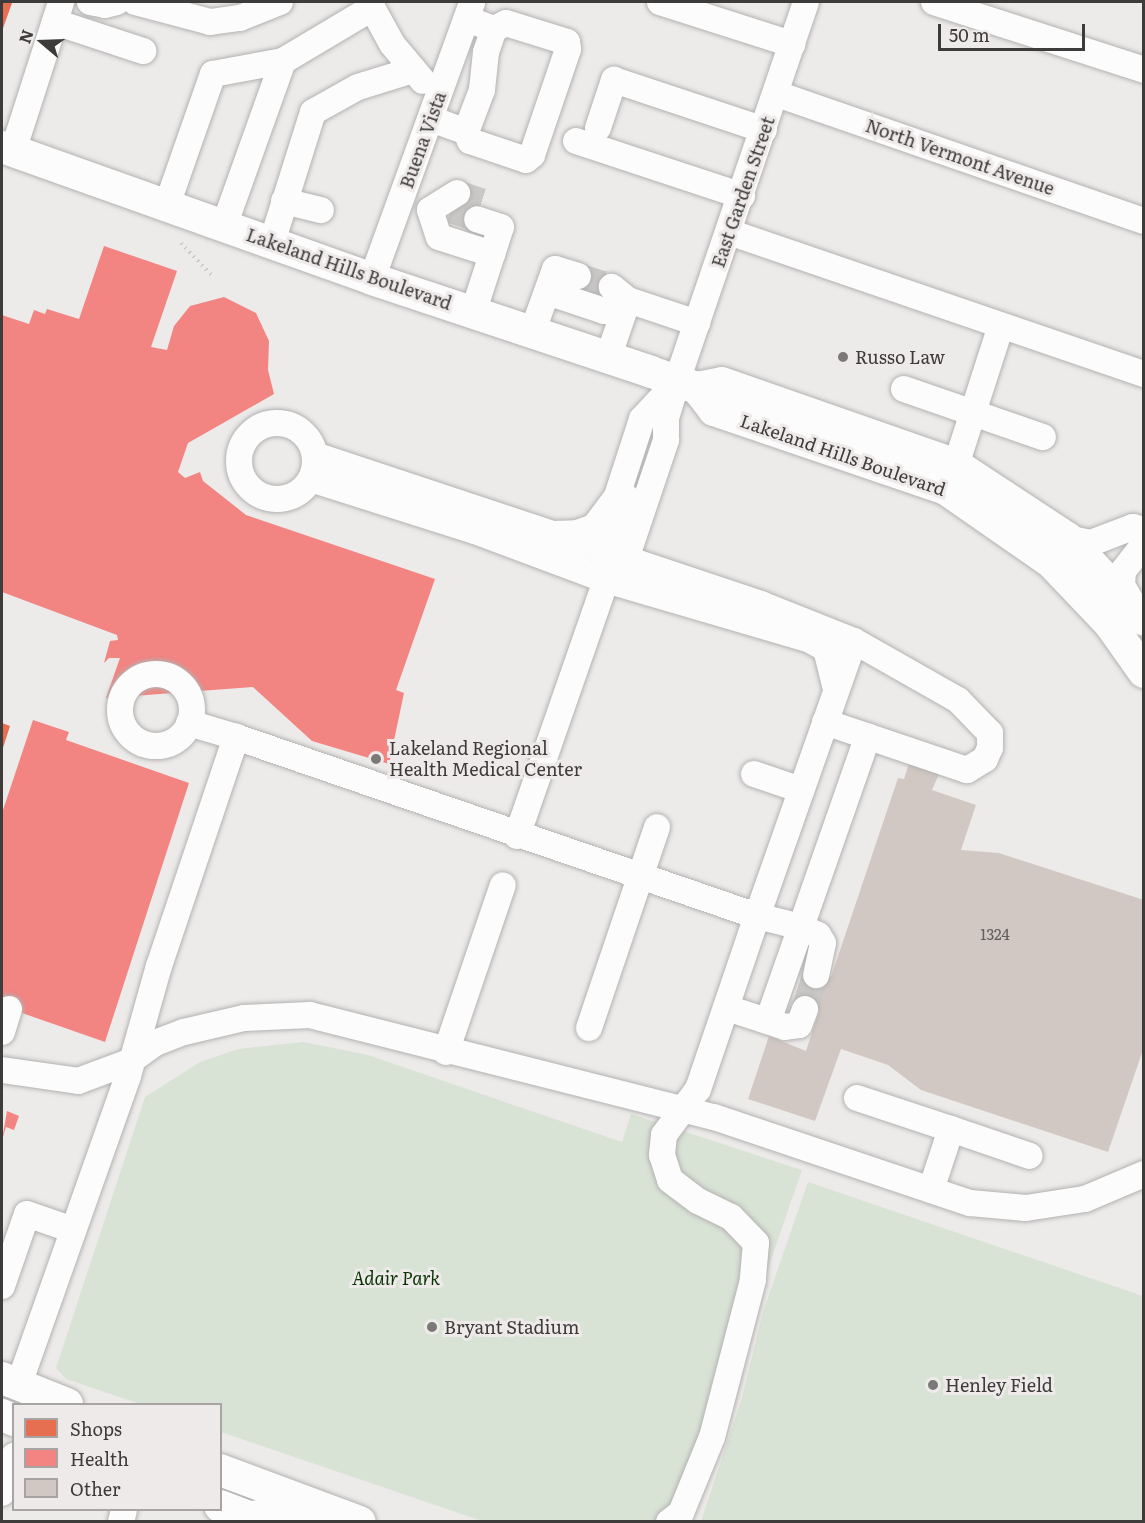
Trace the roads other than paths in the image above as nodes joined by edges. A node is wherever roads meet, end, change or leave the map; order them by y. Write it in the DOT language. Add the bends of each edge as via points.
graph roads {
  1 [pos="90,2"];
  2 [pos="117,2"];
  3 [pos="135,2"];
  4 [pos="280,2"];
  5 [pos="660,2"];
  6 [pos="806,2"];
  7 [pos="934,2"];
  8 [pos="370,5"];
  9 [pos="470,10"];
  10 [pos="58,12"];
  11 [pos="494,29"];
  12 [pos="792,44"];
  13 [pos="143,51"];
  14 [pos="283,61"];
  15 [pos="413,70"];
  16 [pos="1143,70"];
  17 [pos="777,94"];
  18 [pos="434,110"];
  19 [pos="598,128"];
  20 [pos="764,130"];
  21 [pos="466,132"];
  22 [pos="576,141"];
  23 [pos="7,149"];
  24 [pos="742,196"];
  25 [pos="285,201"];
  26 [pos="167,205"];
  27 [pos="399,207"];
  28 [pos="321,210"];
  29 [pos="482,214"];
  30 [pos="1143,221"];
  31 [pos="224,226"];
  32 [pos="729,232"];
  33 [pos="272,242"];
  34 [pos="492,254"];
  35 [pos="578,276"];
  36 [pos="372,279"];
  37 [pos="547,292"];
  38 [pos="620,294"];
  39 [pos="473,313"];
  40 [pos="697,323"];
  41 [pos="1001,326"];
  42 [pos="532,333"];
  43 [pos="608,358"];
  44 [pos="1143,374"];
  45 [pos="687,385"];
  46 [pos="904,389"];
  47 [pos="651,413"];
  48 [pos="974,413"];
  49 [pos="1043,437"];
  50 [pos="956,465"];
  51 [pos="1143,530"];
  52 [pos="552,534"];
  53 [pos="1067,538"];
  54 [pos="1143,544"];
  55 [pos="616,556"];
  56 [pos="606,580"];
  57 [pos="1139,613"];
  58 [pos="854,641"];
  59 [pos="1143,672"];
  60 [pos="836,689"];
  61 [pos="825,722"];
  62 [pos="189,723"];
  63 [pos="868,736"];
  64 [pos="236,737"];
  65 [pos="754,774"];
  66 [pos="801,790"];
  67 [pos="657,827"];
  68 [pos="517,836"];
  69 [pos="639,878"];
  70 [pos="503,885"];
  71 [pos="758,916"];
  72 [pos="801,927"];
  73 [pos="816,975"];
  74 [pos="727,1008"];
  75 [pos="805,1009"];
  76 [pos="768,1021"];
  77 [pos="589,1028"];
  78 [pos="446,1052"];
  79 [pos="129,1062"];
  80 [pos="2,1070"];
  81 [pos="857,1098"];
  82 [pos="683,1109"];
  83 [pos="951,1129"];
  84 [pos="1030,1156"];
  85 [pos="1143,1174"];
  86 [pos="931,1190"];
  87 [pos="73,1230"];
  88 [pos="2,1286"];
  89 [pos="10,1381"];
  90 [pos="65,1403"];
  91 [pos="12,1462"];
  92 [pos="222,1471"];
  93 [pos="2,1493"];
  94 [pos="222,1507"];
  95 [pos="327,1510"];
  96 [pos="254,1520"];
  97 [pos="360,1521"];
  98 [pos="669,1521"];
  1 -- 2 [label="street"];
  3 -- 4 [label="street" via="210,22 240,18"];
  5 -- 12 [label="street"];
  6 -- 12 [label="street, East Garden Street"];
  7 -- 16 [label="street"];
  8 -- 14 [label="street"];
  8 -- 15 [label="street" via="392,44"];
  9 -- 11 [label="street"];
  9 -- 18 [label="street, Buena Vista"];
  10 -- 13 [label="street"];
  10 -- 23 [label="street"];
  11 -- 21 [label="street" via="486,52 482,90"];
  11 -- 21 [label="street" via="506,23 567,42 568,49 532,155 526,160 470,141"];
  12 -- 17 [label="street, East Garden Street"];
  14 -- 26 [label="street" via="213,74"];
  14 -- 31 [label="street"];
  15 -- 18 [label="street"];
  15 -- 25 [label="street" via="358,87 313,112"];
  17 -- 20 [label="street, East Garden Street"];
  17 -- 30 [label="street, North Vermont Avenue"];
  18 -- 21 [label="street"];
  18 -- 27 [label="street, Buena Vista"];
  19 -- 20 [label="street" via="614,80"];
  20 -- 24 [label="street, East Garden Street"];
  22 -- 24 [label="street"];
  23 -- 26 [label="main road, Lakeland Hills Boulevard"];
  24 -- 32 [label="street, East Garden Street"];
  25 -- 28 [label="street"];
  25 -- 33 [label="street"];
  26 -- 31 [label="main road, Lakeland Hills Boulevard"];
  27 -- 34 [label="street" via="446,204 439,237"];
  27 -- 36 [label="street, Buena Vista"];
  29 -- 34 [label="street" via="501,227"];
  31 -- 33 [label="main road, Lakeland Hills Boulevard"];
  32 -- 40 [label="street, East Garden Street"];
  32 -- 41 [label="street"];
  33 -- 36 [label="main road, Lakeland Hills Boulevard"];
  34 -- 39 [label="street"];
  35 -- 37 [label="street" via="555,268"];
  36 -- 39 [label="main road, Lakeland Hills Boulevard"];
  37 -- 38 [label="street" via="604,311"];
  37 -- 42 [label="street"];
  38 -- 40 [label="street"];
  38 -- 43 [label="street"];
  39 -- 42 [label="main road, Lakeland Hills Boulevard"];
  40 -- 45 [label="street, East Garden Street"];
  41 -- 44 [label="street"];
  41 -- 48 [label="street"];
  42 -- 43 [label="main road, Lakeland Hills Boulevard"];
  43 -- 45 [label="main road, Lakeland Hills Boulevard"];
  45 -- 47 [label="street"];
  45 -- 50 [label="main road, Lakeland Hills Boulevard" via="722,383"];
  45 -- 55 [label="street" via="666,418 666,440"];
  45 -- 59 [label="main road, Lakeland Hills Boulevard" via="714,410 946,489 1051,562 1110,624"];
  46 -- 48 [label="street"];
  47 -- 52 [label="street" via="642,419 617,496 594,528"];
  47 -- 55 [label="street" via="652,423"];
  48 -- 49 [label="street"];
  48 -- 50 [label="street"];
  50 -- 53 [label="main road, Lakeland Hills Boulevard"];
  51 -- 53 [label="street" via="1133,527 1091,543"];
  52 -- 55 [label="street"];
  52 -- 56 [label="street" via="313,467"];
  53 -- 57 [label="main road, Lakeland Hills Boulevard"];
  54 -- 57 [label="street" via="1123,571 1122,585"];
  55 -- 56 [label="street"];
  55 -- 58 [label="street"];
  56 -- 60 [label="street" via="808,639 826,649"];
  56 -- 68 [label="street"];
  58 -- 60 [label="street"];
  58 -- 63 [label="street" via="958,700 990,733 990,748 985,759 967,770"];
  60 -- 61 [label="street"];
  61 -- 63 [label="street"];
  61 -- 66 [label="street"];
  62 -- 64 [label="street"];
  63 -- 72 [label="street"];
  64 -- 68 [label="street"];
  64 -- 79 [label="street"];
  65 -- 66 [label="street"];
  66 -- 71 [label="street"];
  67 -- 69 [label="street"];
  68 -- 69 [label="street"];
  69 -- 71 [label="street"];
  69 -- 77 [label="street"];
  70 -- 78 [label="street"];
  71 -- 72 [label="street"];
  71 -- 74 [label="street"];
  72 -- 73 [label="street" via="819,935 823,942"];
  72 -- 76 [label="street"];
  74 -- 76 [label="street"];
  74 -- 82 [label="street" via="698,1089"];
  75 -- 76 [label="street" via="799,1025 785,1027"];
  78 -- 79 [label="street" via="310,1015 244,1018 184,1032 155,1043"];
  78 -- 82 [label="street"];
  79 -- 80 [label="street" via="78,1081"];
  79 -- 87 [label="street"];
  81 -- 83 [label="street"];
  82 -- 86 [label="street"];
  82 -- 98 [label="street" via="664,1135 662,1155 670,1180 698,1201 730,1217 756,1243 753,1280 712,1437 681,1513"];
  83 -- 84 [label="street"];
  83 -- 86 [label="street"];
  85 -- 86 [label="street" via="1085,1199 1026,1209 970,1203"];
  87 -- 88 [label="street" via="27,1214"];
  87 -- 89 [label="street"];
  89 -- 90 [label="main road"];
  91 -- 93 [label="street"];
  92 -- 95 [label="main road"];
  94 -- 96 [label="main road"];
  95 -- 96 [label="main road"];
  95 -- 97 [label="main road"];
}
